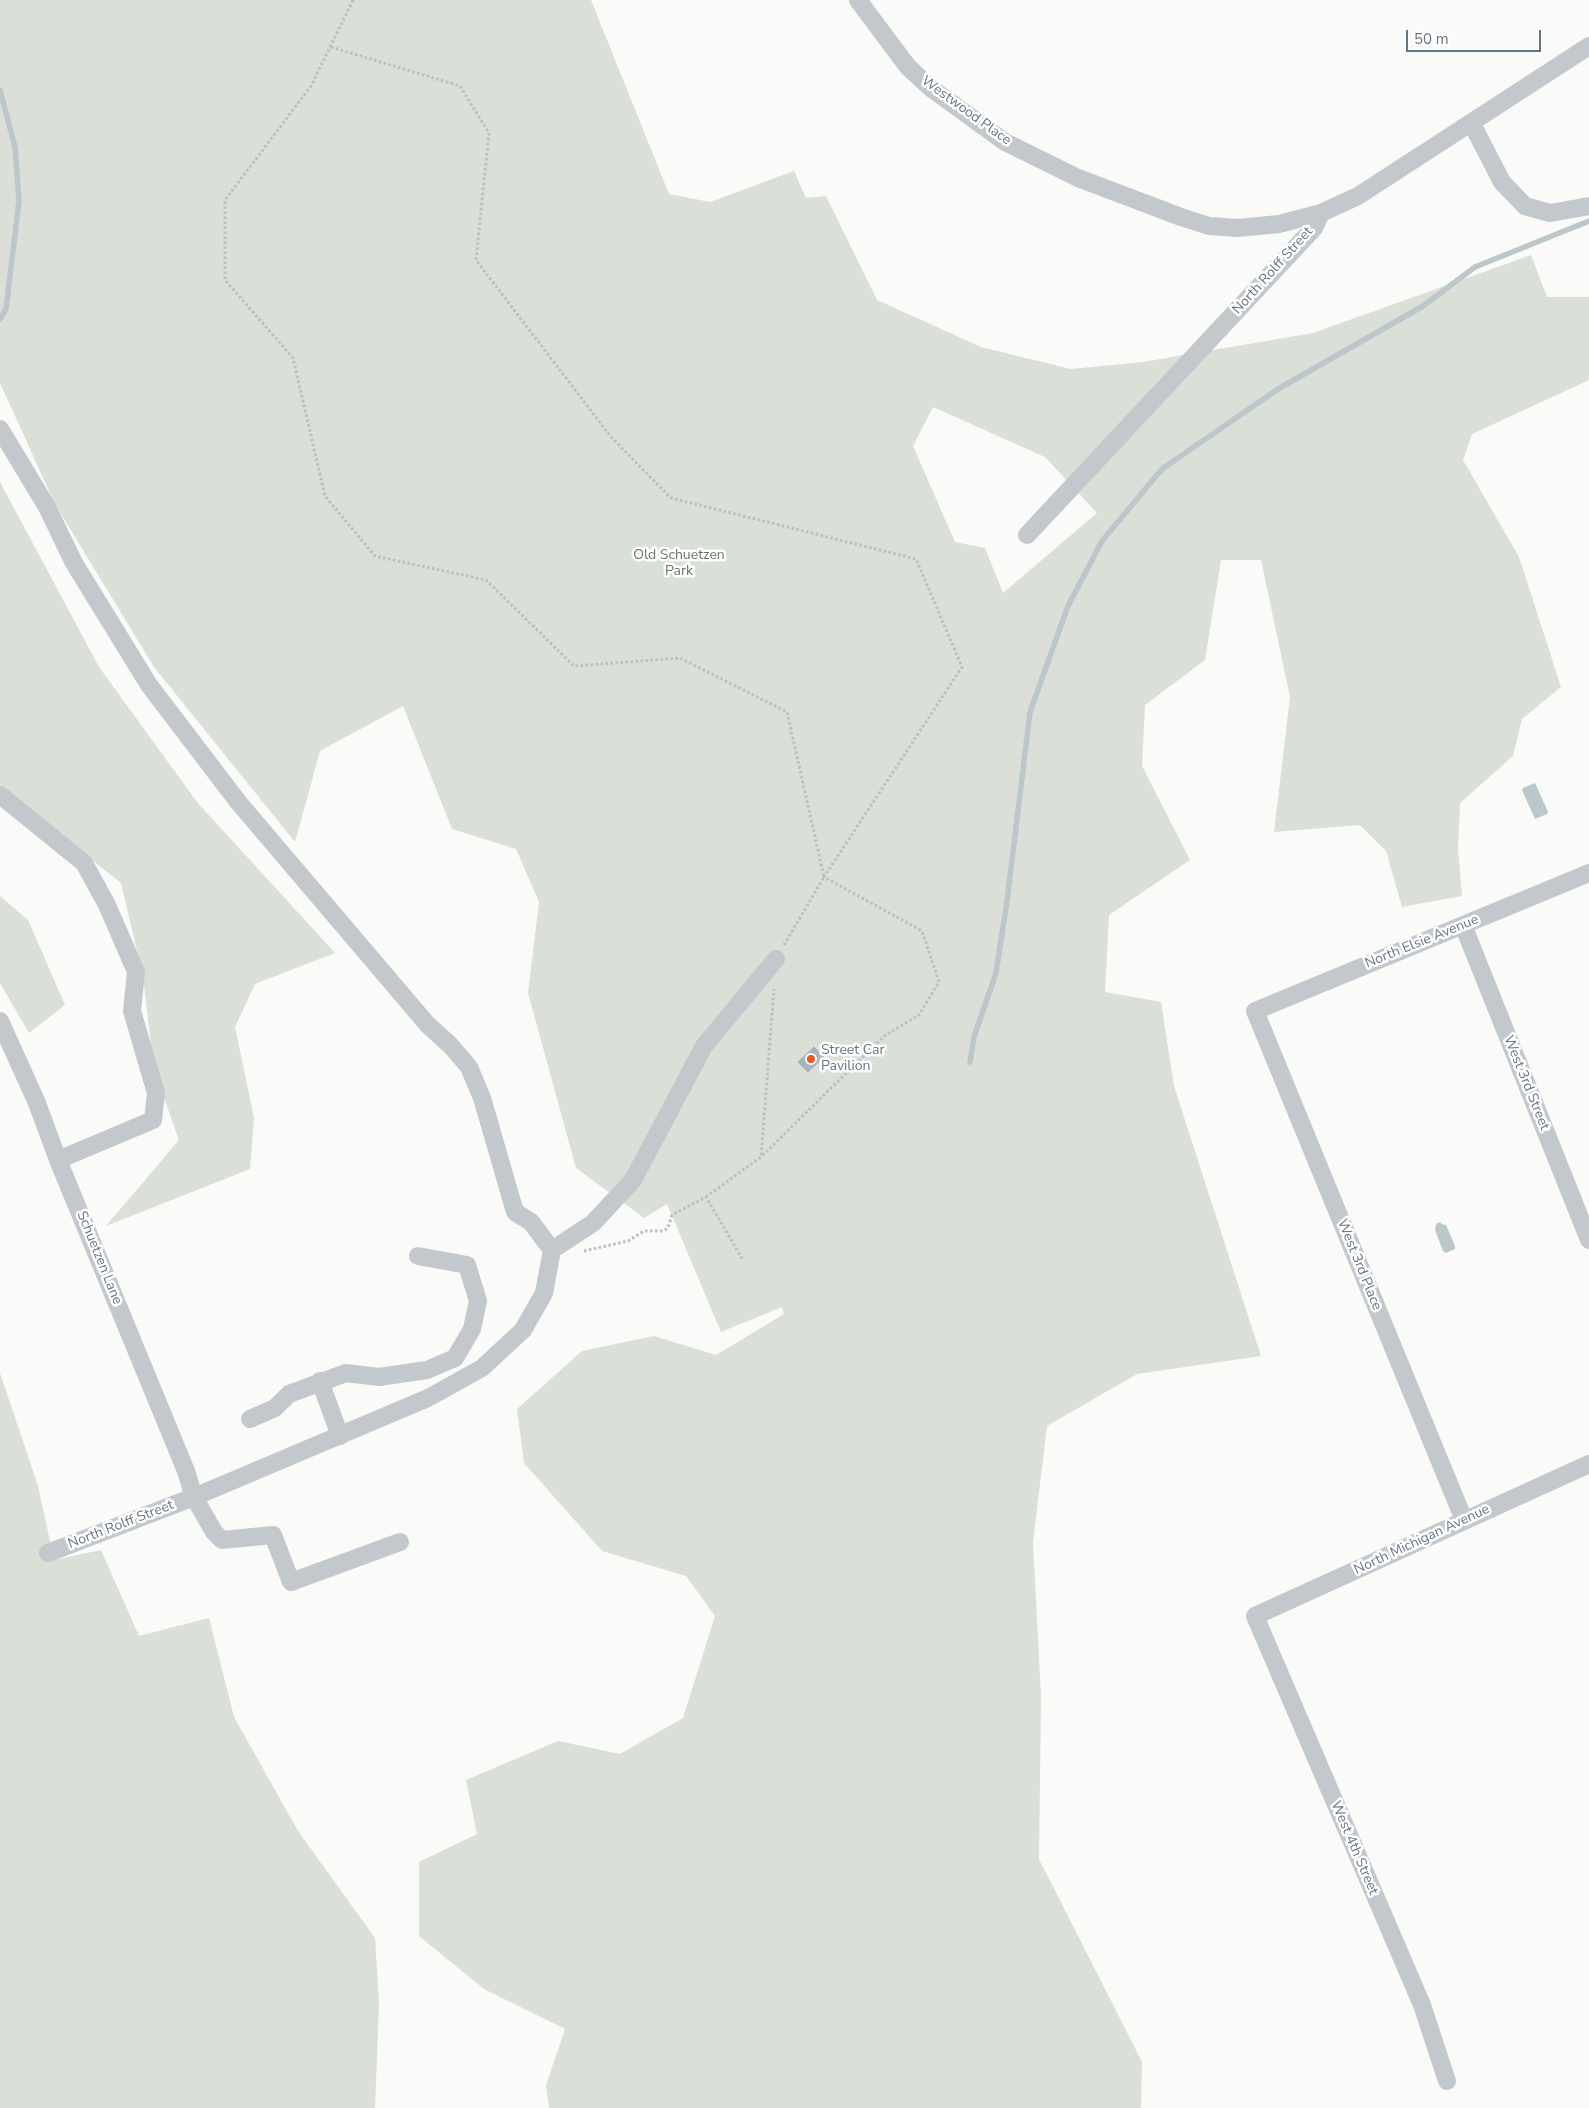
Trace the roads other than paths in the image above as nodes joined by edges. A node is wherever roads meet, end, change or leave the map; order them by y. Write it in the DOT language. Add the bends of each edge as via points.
graph roads {
  1 [pos="858,0"];
  2 [pos="1589,46"];
  3 [pos="1472,124"];
  4 [pos="1589,206"];
  5 [pos="1321,213"];
  6 [pos="0,429"];
  7 [pos="1027,535"];
  8 [pos="0,795"];
  9 [pos="1589,873"];
  10 [pos="1463,925"];
  11 [pos="776,959"];
  12 [pos="1255,1011"];
  13 [pos="0,1021"];
  14 [pos="58,1160"];
  15 [pos="1589,1240"];
  16 [pos="552,1250"];
  17 [pos="418,1256"];
  18 [pos="320,1381"];
  19 [pos="250,1419"];
  20 [pos="340,1436"];
  21 [pos="1589,1464"];
  22 [pos="194,1497"];
  23 [pos="1464,1520"];
  24 [pos="400,1542"];
  25 [pos="48,1553"];
  26 [pos="1255,1616"];
  27 [pos="1447,2081"];
  1 -- 5 [label="street, Westwood Place" via="908,67 932,90 1005,142 1078,178 1210,226 1238,228 1279,224"];
  2 -- 3 [label="street, North Rolff Street"];
  3 -- 4 [label="street" via="1502,182 1525,206 1550,213"];
  3 -- 5 [label="street, North Rolff Street" via="1358,196"];
  5 -- 7 [label="street, North Rolff Street" via="1314,228"];
  6 -- 16 [label="street" via="46,507 74,564 149,685 239,803 427,1024 469,1067 482,1098 515,1212 531,1222"];
  8 -- 14 [label="street" via="84,863 107,905 136,972 132,1011 156,1093 154,1120"];
  9 -- 10 [label="street, North Elsie Avenue"];
  10 -- 12 [label="street, North Elsie Avenue"];
  10 -- 15 [label="street, West 3rd Street"];
  11 -- 16 [label="street" via="704,1046 633,1180 593,1223"];
  12 -- 23 [label="street, West 3rd Place"];
  13 -- 14 [label="street, Schuetzen Lane" via="37,1103"];
  14 -- 22 [label="street, Schuetzen Lane"];
  16 -- 20 [label="street, North Rolff Street" via="544,1293 523,1330 482,1368 428,1398"];
  17 -- 18 [label="street" via="467,1265 478,1301 472,1329 455,1358 427,1370 379,1377 346,1373"];
  18 -- 19 [label="street" via="289,1394 275,1408"];
  18 -- 20 [label="street"];
  20 -- 22 [label="street, North Rolff Street"];
  21 -- 23 [label="street, North Michigan Avenue"];
  22 -- 24 [label="street, Schuetzen Lane" via="222,1540 273,1535 291,1582"];
  22 -- 25 [label="street, North Rolff Street"];
  23 -- 26 [label="street, North Michigan Avenue"];
  26 -- 27 [label="street, West 4th Street" via="1422,2005"];
}
